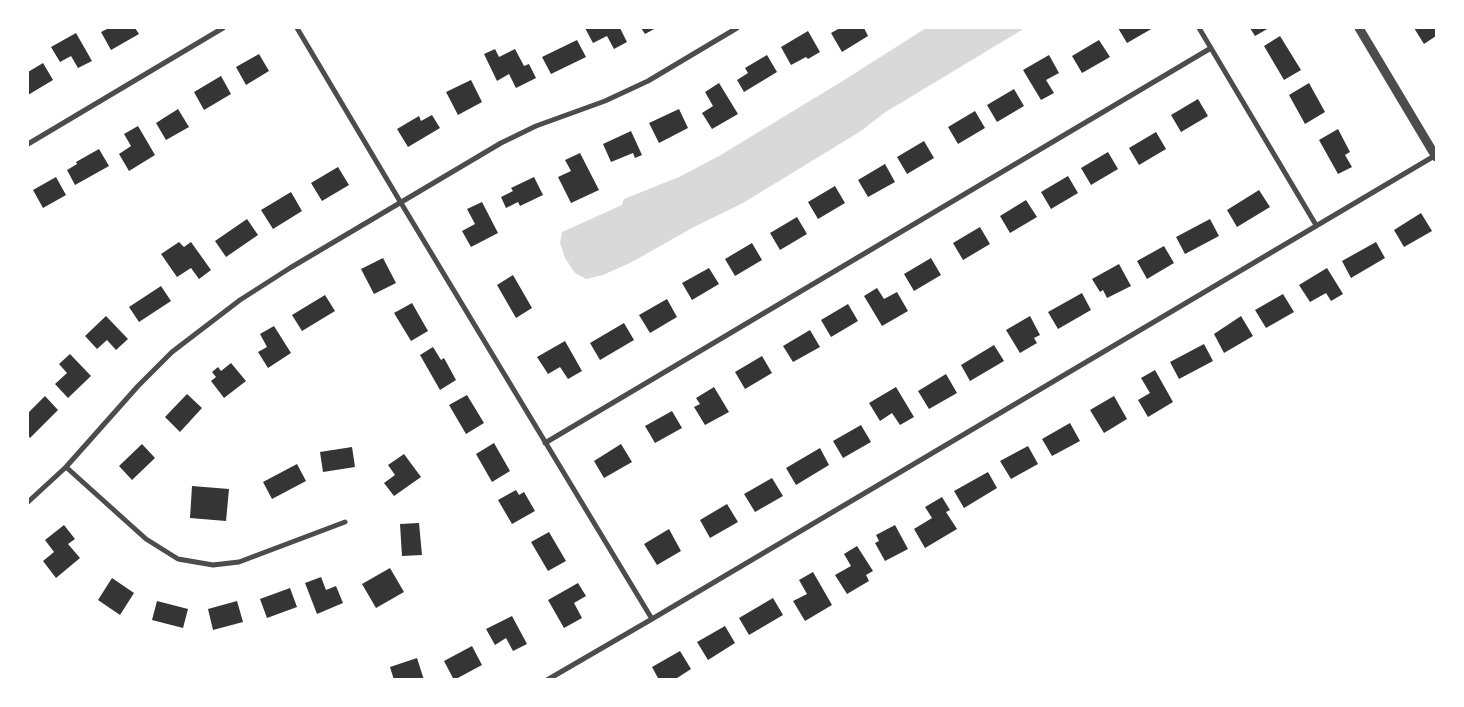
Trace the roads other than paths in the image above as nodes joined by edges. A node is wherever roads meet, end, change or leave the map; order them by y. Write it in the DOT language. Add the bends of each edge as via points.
graph roads {
  1 [pos="223,28"];
  2 [pos="297,28"];
  3 [pos="737,28"];
  4 [pos="1199,28"];
  5 [pos="1358,28"];
  6 [pos="1211,48"];
  7 [pos="28,144"];
  8 [pos="1436,156"];
  9 [pos="401,203"];
  10 [pos="1316,225"];
  11 [pos="545,443"];
  12 [pos="66,467"];
  13 [pos="28,502"];
  14 [pos="345,522"];
  15 [pos="652,620"];
  16 [pos="547,680"];
  1 -- 7 [label="street"];
  2 -- 9 [label="street"];
  3 -- 9 [label="street" via="648,81 605,101 536,126 501,144"];
  4 -- 6 [label="street"];
  5 -- 8 [label="street"];
  6 -- 10 [label="street"];
  6 -- 11 [label="street"];
  8 -- 10 [label="street"];
  9 -- 11 [label="street"];
  9 -- 12 [label="street" via="240,300 180,346 138,386"];
  10 -- 15 [label="street"];
  11 -- 15 [label="street"];
  12 -- 13 [label="street"];
  12 -- 14 [label="street" via="146,539 178,559 213,565 239,562"];
  15 -- 16 [label="street"];
}
